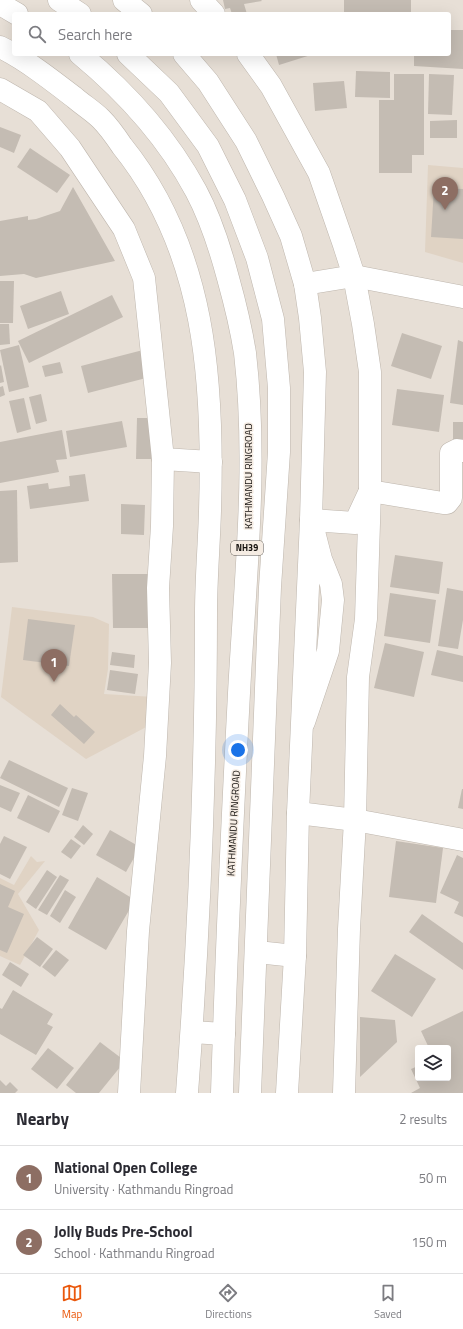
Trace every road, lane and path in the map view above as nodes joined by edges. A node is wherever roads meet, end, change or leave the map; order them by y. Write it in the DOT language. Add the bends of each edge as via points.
graph roads {
  1 [pos="59,0"];
  2 [pos="124,0"];
  3 [pos="201,0"];
  4 [pos="0,4"];
  5 [pos="14,12"];
  6 [pos="77,12"];
  7 [pos="139,12"];
  8 [pos="212,12"];
  9 [pos="0,47"];
  10 [pos="12,55"];
  11 [pos="14,56"];
  12 [pos="82,56"];
  13 [pos="130,56"];
  14 [pos="186,56"];
  15 [pos="249,56"];
  16 [pos="0,89"];
  17 [pos="354,276"];
  18 [pos="305,284"];
  19 [pos="463,297"];
  20 [pos="463,451"];
  21 [pos="163,459"];
  22 [pos="211,462"];
  23 [pos="370,491"];
  24 [pos="311,520"];
  25 [pos="298,813"];
  26 [pos="355,820"];
  27 [pos="463,840"];
  28 [pos="257,952"];
  29 [pos="295,956"];
  30 [pos="192,1032"];
  31 [pos="224,1034"];
  32 [pos="129,1093"];
  33 [pos="188,1093"];
  34 [pos="222,1093"];
  35 [pos="250,1093"];
  36 [pos="287,1093"];
  37 [pos="344,1093"];
  1 -- 6 [label="main road"];
  2 -- 7 [label="main road"];
  3 -- 8 [label="main road"];
  4 -- 5 [label="main road"];
  9 -- 10 [label="main road"];
  11 -- 22 [label="main road" via="57,84 102,120 139,166 174,231 191,279 204,342 211,419"];
  12 -- 31 [label="main road, KATHMANDU RINGROAD / NH39" via="148,119 196,190 220,248 244,353 250,497 236,742"];
  13 -- 28 [label="main road, NH39" via="168,93 208,146 235,200 257,258 273,319 280,388 280,452 270,588"];
  14 -- 18 [label="main road" via="208,82 246,140 291,236"];
  15 -- 17 [label="main road" via="271,86 319,173"];
  16 -- 21 [label="main road" via="38,111 70,148 124,229 144,278"];
  17 -- 18 [label="main road"];
  17 -- 19 [label="main road"];
  17 -- 23 [label="main road" via="370,372"];
  18 -- 24 [label="main road" via="315,372"];
  20 -- 23 [label="main road" via="451,453 451,498 447,502"];
  21 -- 22 [label="main road"];
  21 -- 32 [label="main road" via="158,588 160,664 155,756 138,931"];
  22 -- 30 [label="main road" via="206,596 206,720"];
  23 -- 24 [label="main road" via="355,523"];
  23 -- 26 [label="main road" via="366,619 358,677"];
  24 -- 25 [label="main road"];
  25 -- 26 [label="main road"];
  25 -- 29 [label="main road"];
  26 -- 27 [label="main road"];
  26 -- 37 [label="main road"];
  28 -- 29 [label="main road"];
  28 -- 35 [label="main road, NH39"];
  29 -- 36 [label="main road"];
  30 -- 31 [label="main road"];
  30 -- 33 [label="main road"];
  31 -- 34 [label="main road, KATHMANDU RINGROAD / NH39"];
}
